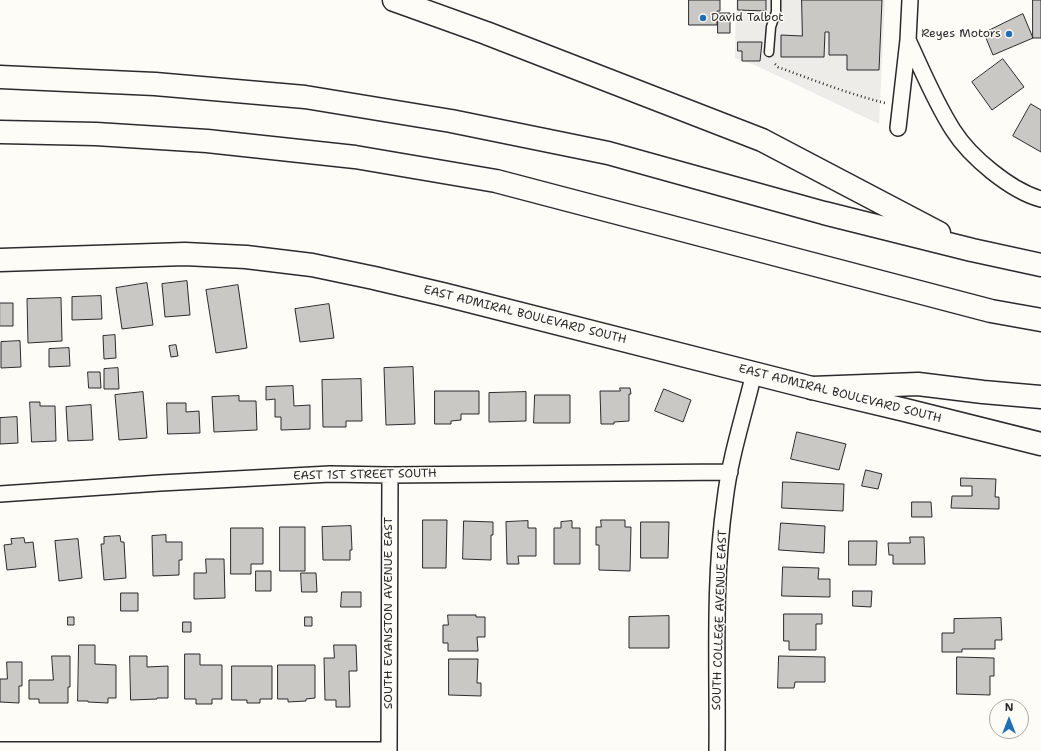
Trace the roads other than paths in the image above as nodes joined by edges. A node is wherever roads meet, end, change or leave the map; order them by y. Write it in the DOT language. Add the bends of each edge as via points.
graph roads {
  1 [pos="394,0"];
  2 [pos="776,0"];
  3 [pos="910,0"];
  4 [pos="908,40"];
  5 [pos="770,52"];
  6 [pos="0,77"];
  7 [pos="898,128"];
  8 [pos="0,132"];
  9 [pos="1041,199"];
  10 [pos="972,250"];
  11 [pos="0,260"];
  12 [pos="1041,264"];
  13 [pos="1041,320"];
  14 [pos="754,373"];
  15 [pos="812,388"];
  16 [pos="1041,397"];
  17 [pos="1041,444"];
  18 [pos="730,472"];
  19 [pos="390,475"];
  20 [pos="0,494"];
  21 [pos="0,750"];
  22 [pos="389,751"];
  23 [pos="717,751"];
  1 -- 10 [label="main road" via="762,140"];
  2 -- 5 [label="lane"];
  3 -- 4 [label="street"];
  4 -- 7 [label="street"];
  4 -- 9 [label="street" via="953,131 981,162 1006,182"];
  6 -- 10 [label="main road" via="156,84 305,97 451,121 608,153 824,213"];
  8 -- 13 [label="main road" via="96,134 207,141 355,157 496,181 991,311"];
  10 -- 12 [label="main road"];
  11 -- 14 [label="main road, EAST ADMIRAL BOULEVARD SOUTH" via="185,254 246,257 312,266 438,293"];
  14 -- 15 [label="main road, EAST ADMIRAL BOULEVARD SOUTH"];
  14 -- 18 [label="street, SOUTH COLLEGE AVENUE EAST"];
  15 -- 16 [label="main road" via="918,384"];
  15 -- 17 [label="main road, EAST ADMIRAL BOULEVARD SOUTH"];
  18 -- 19 [label="street, EAST 1ST STREET SOUTH"];
  18 -- 23 [label="street, SOUTH COLLEGE AVENUE EAST" via="720,550"];
  19 -- 20 [label="street, EAST 1ST STREET SOUTH" via="266,477"];
  19 -- 22 [label="street, SOUTH EVANSTON AVENUE EAST"];
  21 -- 22 [label="street"];
}
